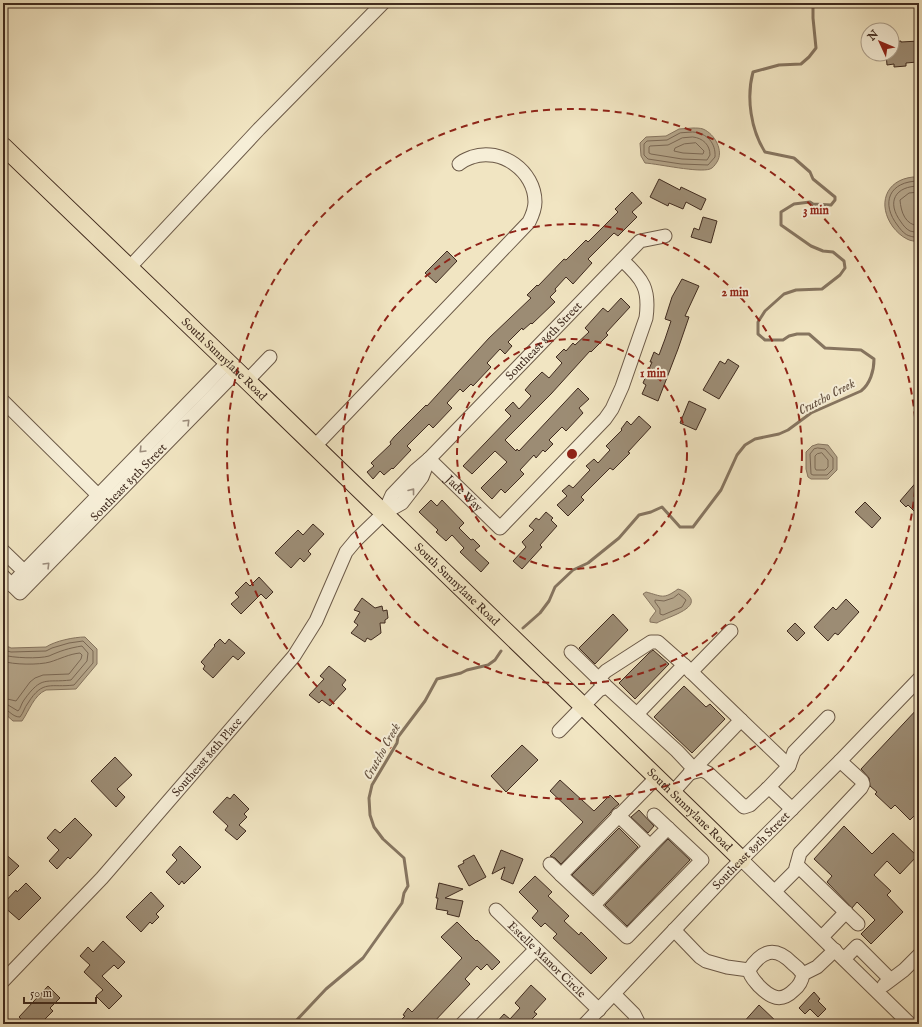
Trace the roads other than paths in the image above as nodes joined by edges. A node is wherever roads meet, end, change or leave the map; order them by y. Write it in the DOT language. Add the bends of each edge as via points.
graph roads {
  1 [pos="383,3"];
  2 [pos="3,146"];
  3 [pos="459,164"];
  4 [pos="665,236"];
  5 [pos="622,260"];
  6 [pos="129,268"];
  7 [pos="270,357"];
  8 [pos="238,371"];
  9 [pos="5,408"];
  10 [pos="315,446"];
  11 [pos="429,459"];
  12 [pos="103,500"];
  13 [pos="384,513"];
  14 [pos="3,551"];
  15 [pos="28,576"];
  16 [pos="11,585"];
  17 [pos="731,631"];
  18 [pos="571,652"];
  19 [pos="687,668"];
  20 [pos="919,678"];
  21 [pos="603,683"];
  22 [pos="583,706"];
  23 [pos="637,714"];
  24 [pos="828,717"];
  25 [pos="741,720"];
  26 [pos="559,731"];
  27 [pos="840,761"];
  28 [pos="789,766"];
  29 [pos="690,773"];
  30 [pos="656,776"];
  31 [pos="767,789"];
  32 [pos="672,792"];
  33 [pos="792,809"];
  34 [pos="618,815"];
  35 [pos="654,815"];
  36 [pos="668,828"];
  37 [pos="650,846"];
  38 [pos="742,860"];
  39 [pos="550,864"];
  40 [pos="797,865"];
  41 [pos="562,874"];
  42 [pos="774,891"];
  43 [pos="594,905"];
  44 [pos="496,910"];
  45 [pos="846,912"];
  46 [pos="858,924"];
  47 [pos="674,930"];
  48 [pos="822,937"];
  49 [pos="536,949"];
  50 [pos="835,950"];
  51 [pos="919,955"];
  52 [pos="844,959"];
  53 [pos="750,970"];
  54 [pos="803,974"];
  55 [pos="890,979"];
  56 [pos="3,982"];
  57 [pos="877,991"];
  58 [pos="614,994"];
  59 [pos="599,1010"];
  60 [pos="462,1024"];
  61 [pos="585,1024"];
  62 [pos="639,1024"];
  63 [pos="910,1024"];
  1 -- 6 [label="street" via="259,129"];
  2 -- 6 [label="main road, South Sunnylane Road"];
  3 -- 10 [label="street" via="473,157 489,154 509,160 518,167 532,186 535,202 529,222"];
  4 -- 5 [label="street, Southeast 86th Street" via="640,241"];
  5 -- 11 [label="street, Southeast 86th Street"];
  5 -- 11 [label="street, Jade Way" via="645,286 648,305 646,318 618,397 605,419 500,528"];
  6 -- 8 [label="main road, South Sunnylane Road"];
  7 -- 8 [label="street, Southeast 85th Street"];
  8 -- 10 [label="main road, South Sunnylane Road"];
  8 -- 12 [label="street, Southeast 85th Street" via="165,436"];
  9 -- 12 [label="street"];
  10 -- 13 [label="main road, South Sunnylane Road"];
  11 -- 13 [label="street, Southeast 86th Street" via="392,495"];
  12 -- 15 [label="street, Southeast 85th Street"];
  13 -- 22 [label="main road, South Sunnylane Road"];
  13 -- 56 [label="street, Southeast 86th Place" via="346,552 316,621 294,656 102,878"];
  14 -- 15 [label="street"];
  15 -- 16 [label="street, Southeast 85th Street"];
  17 -- 19 [label="street"];
  18 -- 21 [label="street"];
  19 -- 21 [label="street" via="658,642 651,642 606,671"];
  19 -- 23 [label="street"];
  19 -- 25 [label="street"];
  20 -- 27 [label="street, Southeast 89th Street"];
  21 -- 22 [label="street"];
  21 -- 23 [label="street"];
  22 -- 26 [label="street"];
  22 -- 30 [label="main road, South Sunnylane Road"];
  23 -- 29 [label="street" via="677,751 692,768"];
  24 -- 28 [label="street" via="794,752"];
  25 -- 28 [label="street"];
  25 -- 29 [label="street"];
  27 -- 33 [label="street, Southeast 89th Street"];
  27 -- 40 [label="street" via="863,784 800,853"];
  28 -- 31 [label="street"];
  29 -- 31 [label="street" via="702,770 708,773 744,807 750,805"];
  29 -- 32 [label="street"];
  30 -- 32 [label="main road, South Sunnylane Road"];
  30 -- 34 [label="street"];
  31 -- 33 [label="street" via="772,790"];
  32 -- 38 [label="main road, South Sunnylane Road"];
  33 -- 38 [label="street, Southeast 89th Street"];
  34 -- 37 [label="street"];
  34 -- 41 [label="street"];
  35 -- 36 [label="street"];
  36 -- 37 [label="street"];
  36 -- 43 [label="street" via="702,860 627,937"];
  37 -- 43 [label="street"];
  38 -- 42 [label="street, South Sunnylane Road"];
  38 -- 47 [label="street, Southeast 89th Street"];
  39 -- 41 [label="street"];
  40 -- 42 [label="street" via="795,871"];
  40 -- 45 [label="street"];
  41 -- 43 [label="street"];
  42 -- 48 [label="street, South Sunnylane Road"];
  44 -- 49 [label="street, Estelle Manor Circle"];
  45 -- 46 [label="street"];
  45 -- 48 [label="street"];
  47 -- 53 [label="street" via="706,961"];
  47 -- 58 [label="street, Southeast 89th Street"];
  48 -- 50 [label="street, South Sunnylane Road"];
  49 -- 59 [label="street, Estelle Manor Circle"];
  49 -- 60 [label="street"];
  50 -- 52 [label="street, South Sunnylane Road"];
  50 -- 54 [label="street" via="817,967"];
  51 -- 55 [label="street"];
  52 -- 55 [label="street" via="857,946"];
  52 -- 57 [label="street, South Sunnylane Road"];
  53 -- 54 [label="street" via="763,955 774,951 786,957"];
  53 -- 54 [label="street" via="752,978 760,987 775,998 785,997 795,989 802,981"];
  55 -- 57 [label="street"];
  57 -- 63 [label="street, South Sunnylane Road"];
  58 -- 59 [label="street, Southeast 89th Street"];
  58 -- 62 [label="street" via="634,1014"];
  59 -- 61 [label="street, Southeast 89th Street"];
}
